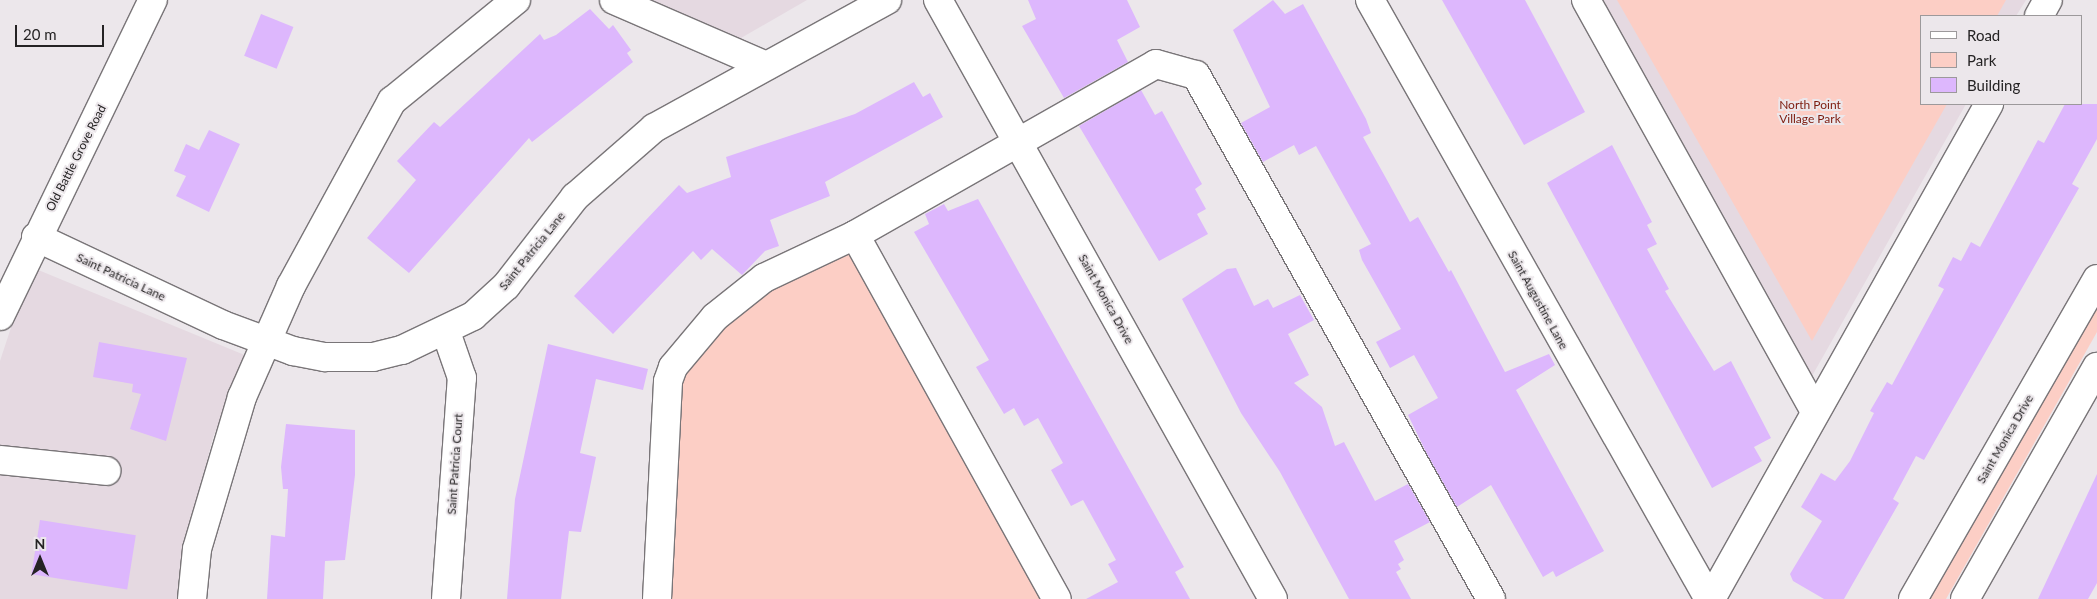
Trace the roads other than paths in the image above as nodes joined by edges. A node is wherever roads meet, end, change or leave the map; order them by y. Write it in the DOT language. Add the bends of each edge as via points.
graph roads {
  1 [pos="153,0"];
  2 [pos="516,0"];
  3 [pos="614,0"];
  4 [pos="887,0"];
  5 [pos="938,0"];
  6 [pos="1370,0"];
  7 [pos="1586,0"];
  8 [pos="2048,0"];
  9 [pos="2040,15"];
  10 [pos="764,65"];
  11 [pos="1988,105"];
  12 [pos="1017,141"];
  13 [pos="855,235"];
  14 [pos="36,237"];
  15 [pos="2097,278"];
  16 [pos="0,316"];
  17 [pos="446,332"];
  18 [pos="266,341"];
  19 [pos="2097,368"];
  20 [pos="1815,411"];
  21 [pos="0,460"];
  22 [pos="106,471"];
  23 [pos="192,599"];
  24 [pos="446,599"];
  25 [pos="657,599"];
  26 [pos="1057,599"];
  27 [pos="1273,599"];
  28 [pos="1491,599"];
  29 [pos="1710,599"];
  30 [pos="1913,599"];
  31 [pos="1965,599"];
  1 -- 14 [label="street, Old Battle Grove Road"];
  2 -- 18 [label="street" via="392,101 291,286"];
  3 -- 10 [label="street"];
  4 -- 10 [label="street, Saint Patricia Lane"];
  5 -- 12 [label="street, Saint Monica Drive"];
  6 -- 29 [label="street, Saint Augustine Lane"];
  7 -- 20 [label="street"];
  8 -- 9 [label="street"];
  10 -- 17 [label="street, Saint Patricia Lane" via="654,128 616,157 575,197 506,286 473,316"];
  11 -- 20 [label="street"];
  12 -- 13 [label="street"];
  12 -- 27 [label="street, Saint Monica Drive"];
  12 -- 28 [label="street" via="1156,64 1196,76"];
  13 -- 25 [label="street" via="764,278 716,317 673,367 665,410"];
  13 -- 26 [label="street"];
  14 -- 16 [label="street, Old Battle Grove Road"];
  14 -- 18 [label="street, Saint Patricia Lane"];
  15 -- 30 [label="street, Saint Monica Drive"];
  17 -- 18 [label="street, Saint Patricia Lane" via="373,357 325,357"];
  17 -- 24 [label="street, Saint Patricia Court" via="462,378"];
  18 -- 23 [label="street" via="242,397 210,497 197,549"];
  19 -- 31 [label="street"];
  20 -- 29 [label="street"];
  21 -- 22 [label="street"];
}
